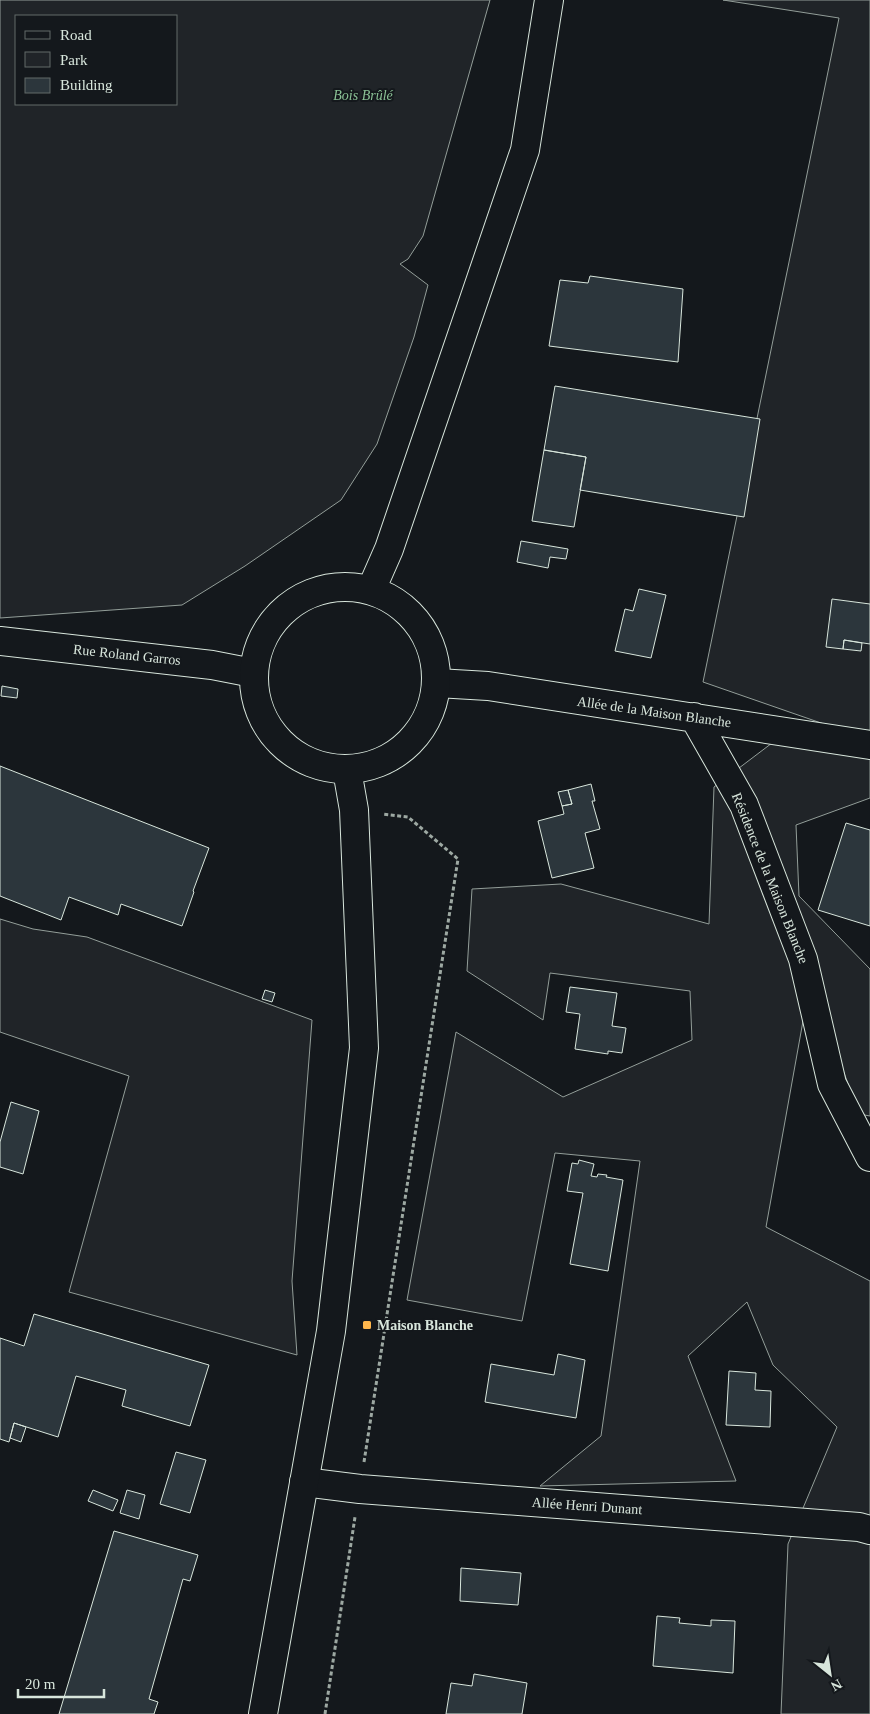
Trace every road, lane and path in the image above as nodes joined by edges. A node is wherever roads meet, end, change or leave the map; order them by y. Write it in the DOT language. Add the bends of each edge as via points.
graph roads {
  1 [pos="550,0"];
  2 [pos="371,590"];
  3 [pos="0,641"];
  4 [pos="253,673"];
  5 [pos="437,682"];
  6 [pos="694,717"];
  7 [pos="870,745"];
  8 [pos="347,770"];
  9 [pos="354,810"];
  10 [pos="870,1157"];
  11 [pos="304,1482"];
  12 [pos="360,1489"];
  13 [pos="870,1530"];
  14 [pos="264,1714"];
  15 [pos="325,1714"];
  1 -- 2 [label="main road" via="525,150 389,549"];
  2 -- 4 [label="main road" via="343,586 316,590 292,603 272,622 258,646"];
  2 -- 5 [label="main road" via="398,603 420,624 433,652"];
  3 -- 4 [label="main road, Rue Roland Garros" via="212,665"];
  4 -- 8 [label="main road" via="256,703 269,731 290,752 317,766"];
  5 -- 6 [label="main road, Allée de la Maison Blanche" via="488,686"];
  5 -- 8 [label="main road" via="431,710 418,734 399,753 374,765"];
  6 -- 7 [label="main road, Allée de la Maison Blanche"];
  6 -- 10 [label="main road, Résidence de la Maison Blanche" via="744,805 804,959 832,1084"];
  8 -- 9 [label="main road"];
  9 -- 11 [label="main road" via="364,1048 331,1331"];
  9 -- 12 [label="path" via="408,817 458,859"];
  11 -- 12 [label="main road, Allée Henri Dunant"];
  11 -- 14 [label="main road"];
  12 -- 13 [label="main road, Allée Henri Dunant"];
  12 -- 15 [label="path"];
}
